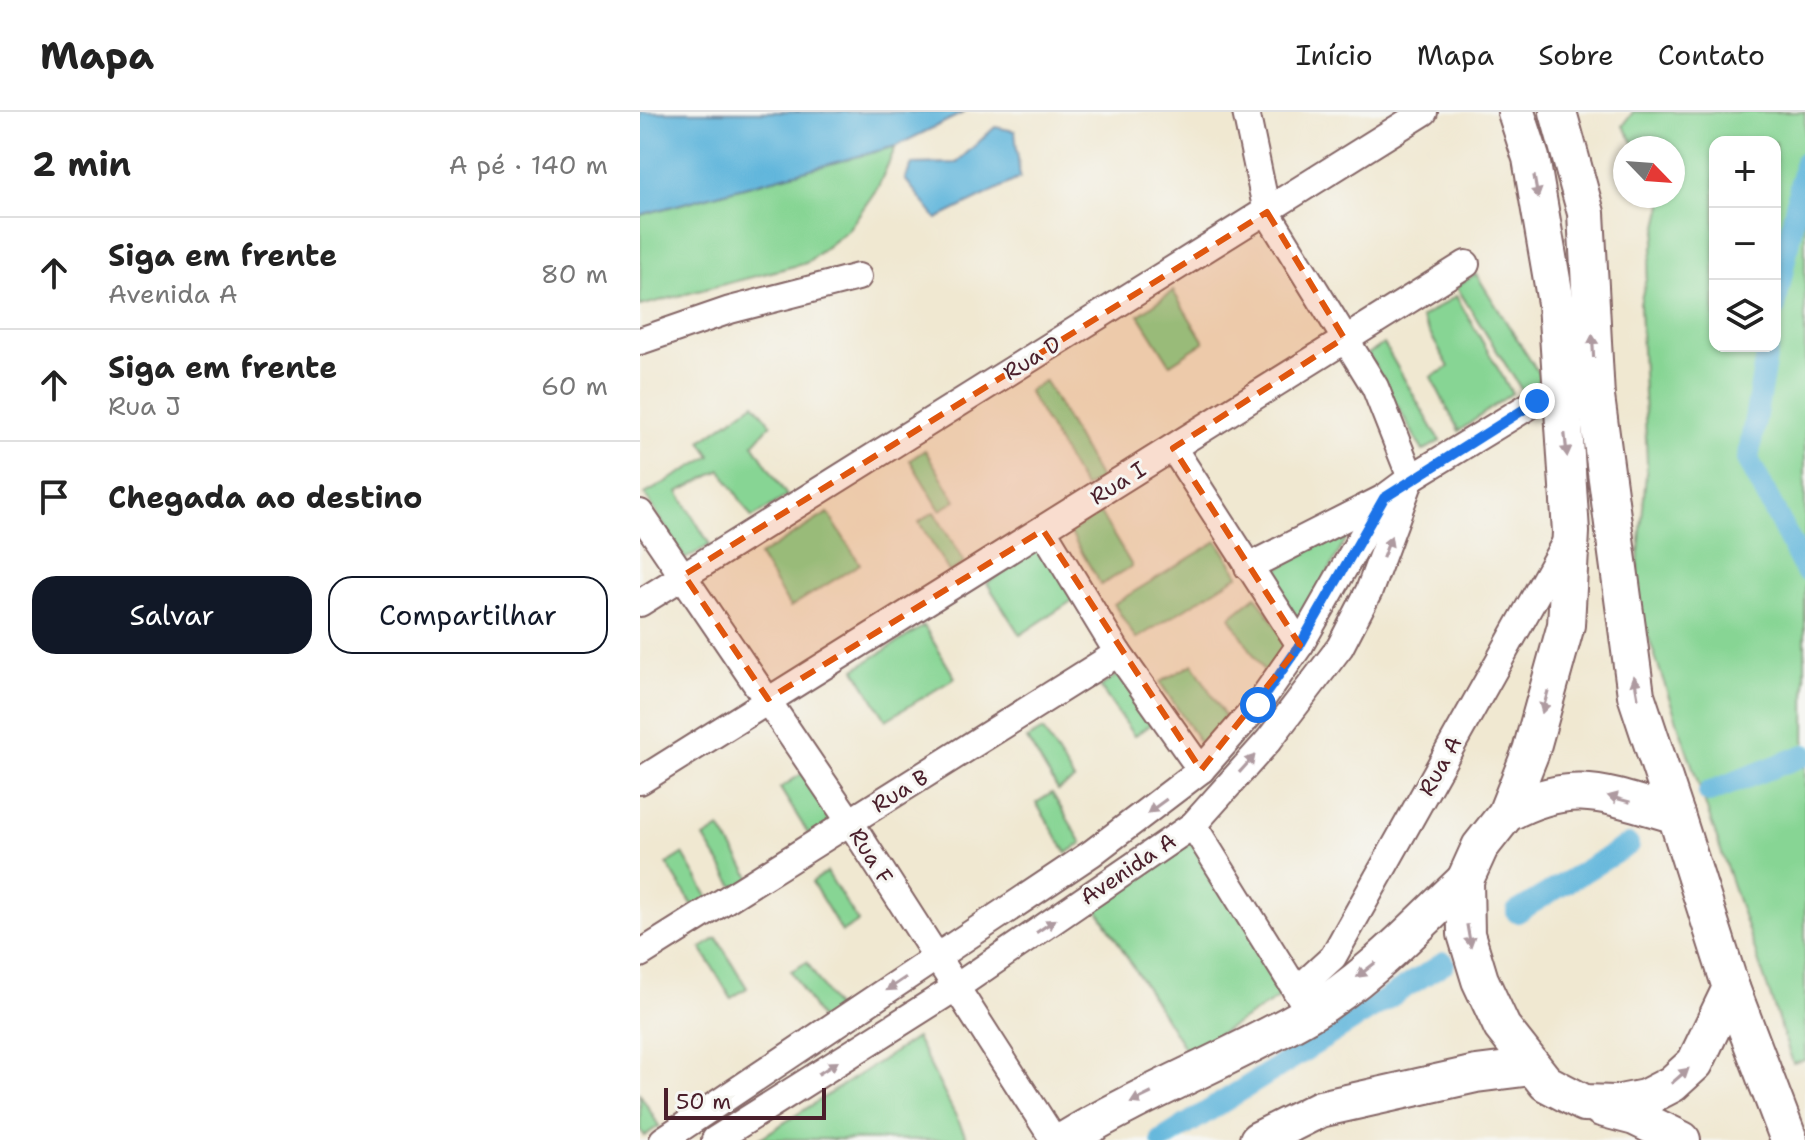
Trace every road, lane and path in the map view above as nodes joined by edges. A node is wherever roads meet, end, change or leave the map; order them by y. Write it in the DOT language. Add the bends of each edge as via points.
graph roads {
  1 [pos="1246,112"];
  2 [pos="1424,112"];
  3 [pos="1516,112"];
  4 [pos="1558,112"];
  5 [pos="1267,212"];
  6 [pos="1466,264"];
  7 [pos="858,277"];
  8 [pos="1344,338"];
  9 [pos="640,341"];
  10 [pos="1537,401"];
  11 [pos="1173,448"];
  12 [pos="1411,478"];
  13 [pos="1384,498"];
  14 [pos="640,513"];
  15 [pos="1043,530"];
  16 [pos="1571,532"];
  17 [pos="1248,567"];
  18 [pos="684,575"];
  19 [pos="640,603"];
  20 [pos="1300,645"];
  21 [pos="1118,653"];
  22 [pos="768,699"];
  23 [pos="1201,770"];
  24 [pos="640,781"];
  25 [pos="1506,814"];
  26 [pos="1676,815"];
  27 [pos="850,822"];
  28 [pos="1193,825"];
  29 [pos="1465,880"];
  30 [pos="640,954"];
  31 [pos="936,958"];
  32 [pos="955,988"];
  33 [pos="1731,988"];
  34 [pos="1303,1002"];
  35 [pos="1532,1067"];
  36 [pos="1584,1103"];
  37 [pos="663,1140"];
  38 [pos="715,1140"];
  39 [pos="1054,1140"];
  40 [pos="1065,1140"];
  41 [pos="1258,1140"];
  42 [pos="1682,1140"];
  43 [pos="1789,1140"];
  1 -- 5 [label="street"];
  2 -- 5 [label="street, Rua D"];
  3 -- 16 [label="main road, one-way" via="1531,158 1556,303"];
  26 -- 4 [label="main road, one-way" via="1636,695 1596,397 1586,213"];
  5 -- 8 [label="street"];
  5 -- 18 [label="street, Rua D"];
  6 -- 8 [label="street, Rua I"];
  7 -- 9 [label="street" via="730,310"];
  8 -- 11 [label="street, Rua I"];
  8 -- 12 [label="street" via="1375,387"];
  10 -- 12 [label="street"];
  11 -- 15 [label="street, Rua I"];
  11 -- 17 [label="street"];
  12 -- 13 [label="street"];
  28 -- 12 [label="street, Avenida A, one-way" via="1269,740 1340,647 1369,591"];
  13 -- 17 [label="street"];
  13 -- 20 [label="street, Avenida A"];
  14 -- 18 [label="street, Rua F"];
  15 -- 21 [label="street"];
  15 -- 22 [label="street, Rua I"];
  16 -- 25 [label="main road, one-way" via="1566,625 1531,751"];
  16 -- 34 [label="street, Rua A"];
  17 -- 20 [label="street"];
  18 -- 19 [label="street, Rua D"];
  18 -- 22 [label="street, Rua F"];
  20 -- 23 [label="street, Avenida A" via="1258,705"];
  21 -- 23 [label="street"];
  21 -- 27 [label="street, Rua B"];
  22 -- 24 [label="street, Rua I"];
  22 -- 27 [label="street, Rua F"];
  23 -- 31 [label="street, Avenida A, one-way" via="1104,844"];
  26 -- 25 [label="main road, one-way" via="1572,791 1537,797"];
  25 -- 29 [label="main road" via="1480,847"];
  26 -- 33 [label="main road"];
  27 -- 30 [label="street, Rua B"];
  27 -- 31 [label="street, Rua F"];
  32 -- 28 [label="street, Avenida A, one-way"];
  28 -- 34 [label="street"];
  29 -- 34 [label="main road, Rua A, one-way" via="1376,963"];
  29 -- 35 [label="main road, one-way" via="1466,934 1480,980 1502,1027"];
  31 -- 32 [label="street, Rua F"];
  31 -- 37 [label="street, Avenida A, one-way"];
  38 -- 32 [label="street, Avenida A, one-way"];
  32 -- 39 [label="street, Rua F"];
  36 -- 33 [label="main road, one-way" via="1630,1101 1672,1084 1695,1063"];
  33 -- 43 [label="main road"];
  34 -- 40 [label="main road, Rua A, one-way"];
  35 -- 36 [label="main road" via="1546,1083"];
  35 -- 41 [label="main road" via="1476,1074 1320,1109"];
  36 -- 42 [label="main road" via="1635,1117"];
}
